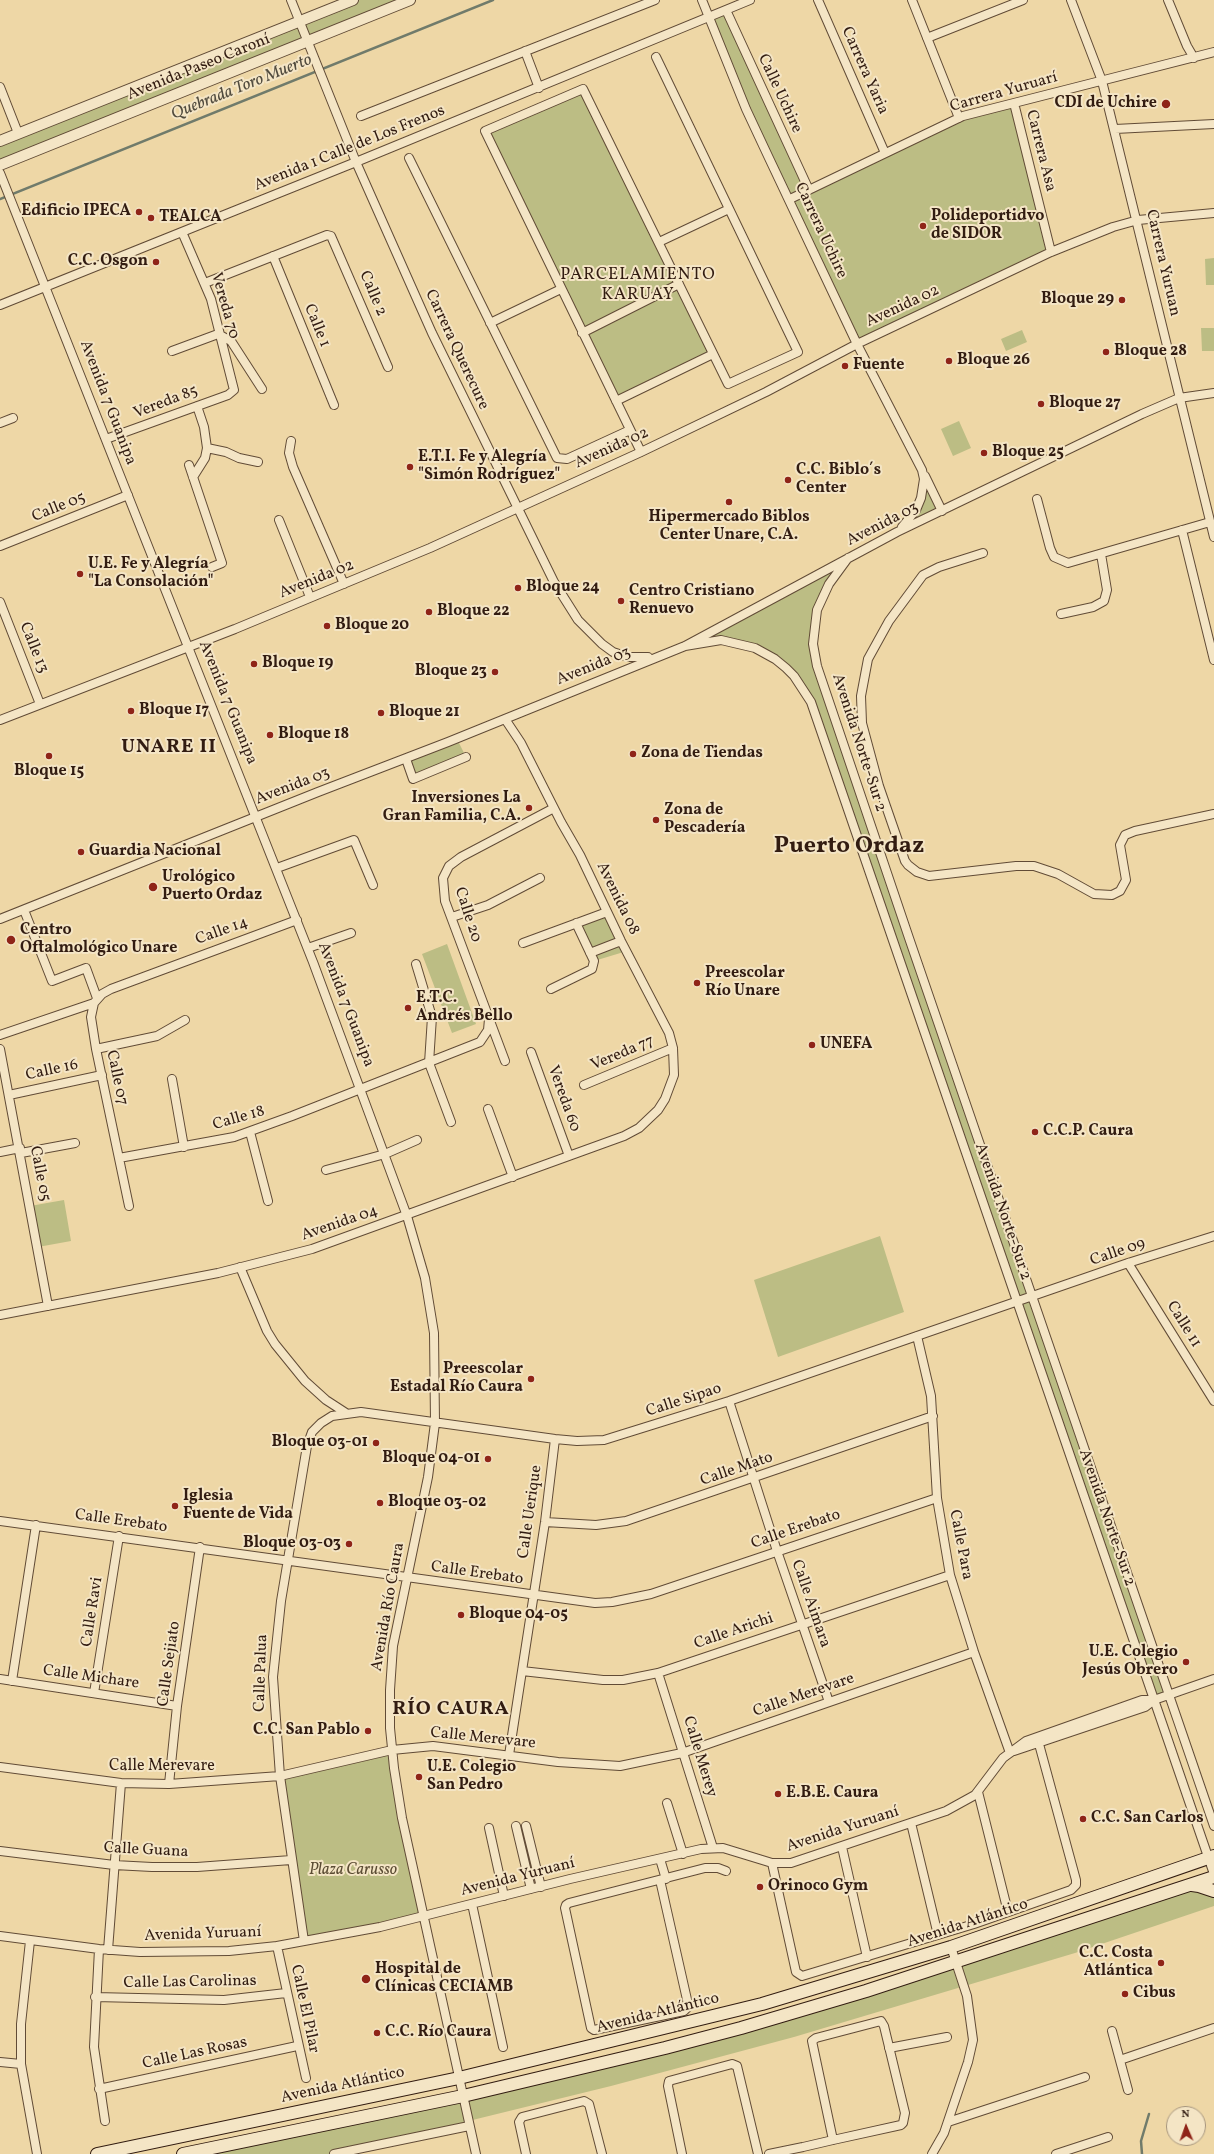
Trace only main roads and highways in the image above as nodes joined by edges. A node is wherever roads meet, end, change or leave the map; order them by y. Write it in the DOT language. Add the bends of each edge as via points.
graph roads {
  1 [pos="1211,1857"];
  2 [pos="1214,1875"];
  3 [pos="1189,1885"];
  4 [pos="1214,1891"];
  5 [pos="97,2154"];
  6 [pos="184,2154"];
  1 -- 5 [label="main road, Avenida Atlántico" via="951,1947 785,1998 459,2078"];
  2 -- 3 [label="main road, Avenida Atlántico"];
  3 -- 4 [label="main road"];
  3 -- 6 [label="main road, Avenida Atlántico" via="866,1991 742,2028 463,2096"];
}
